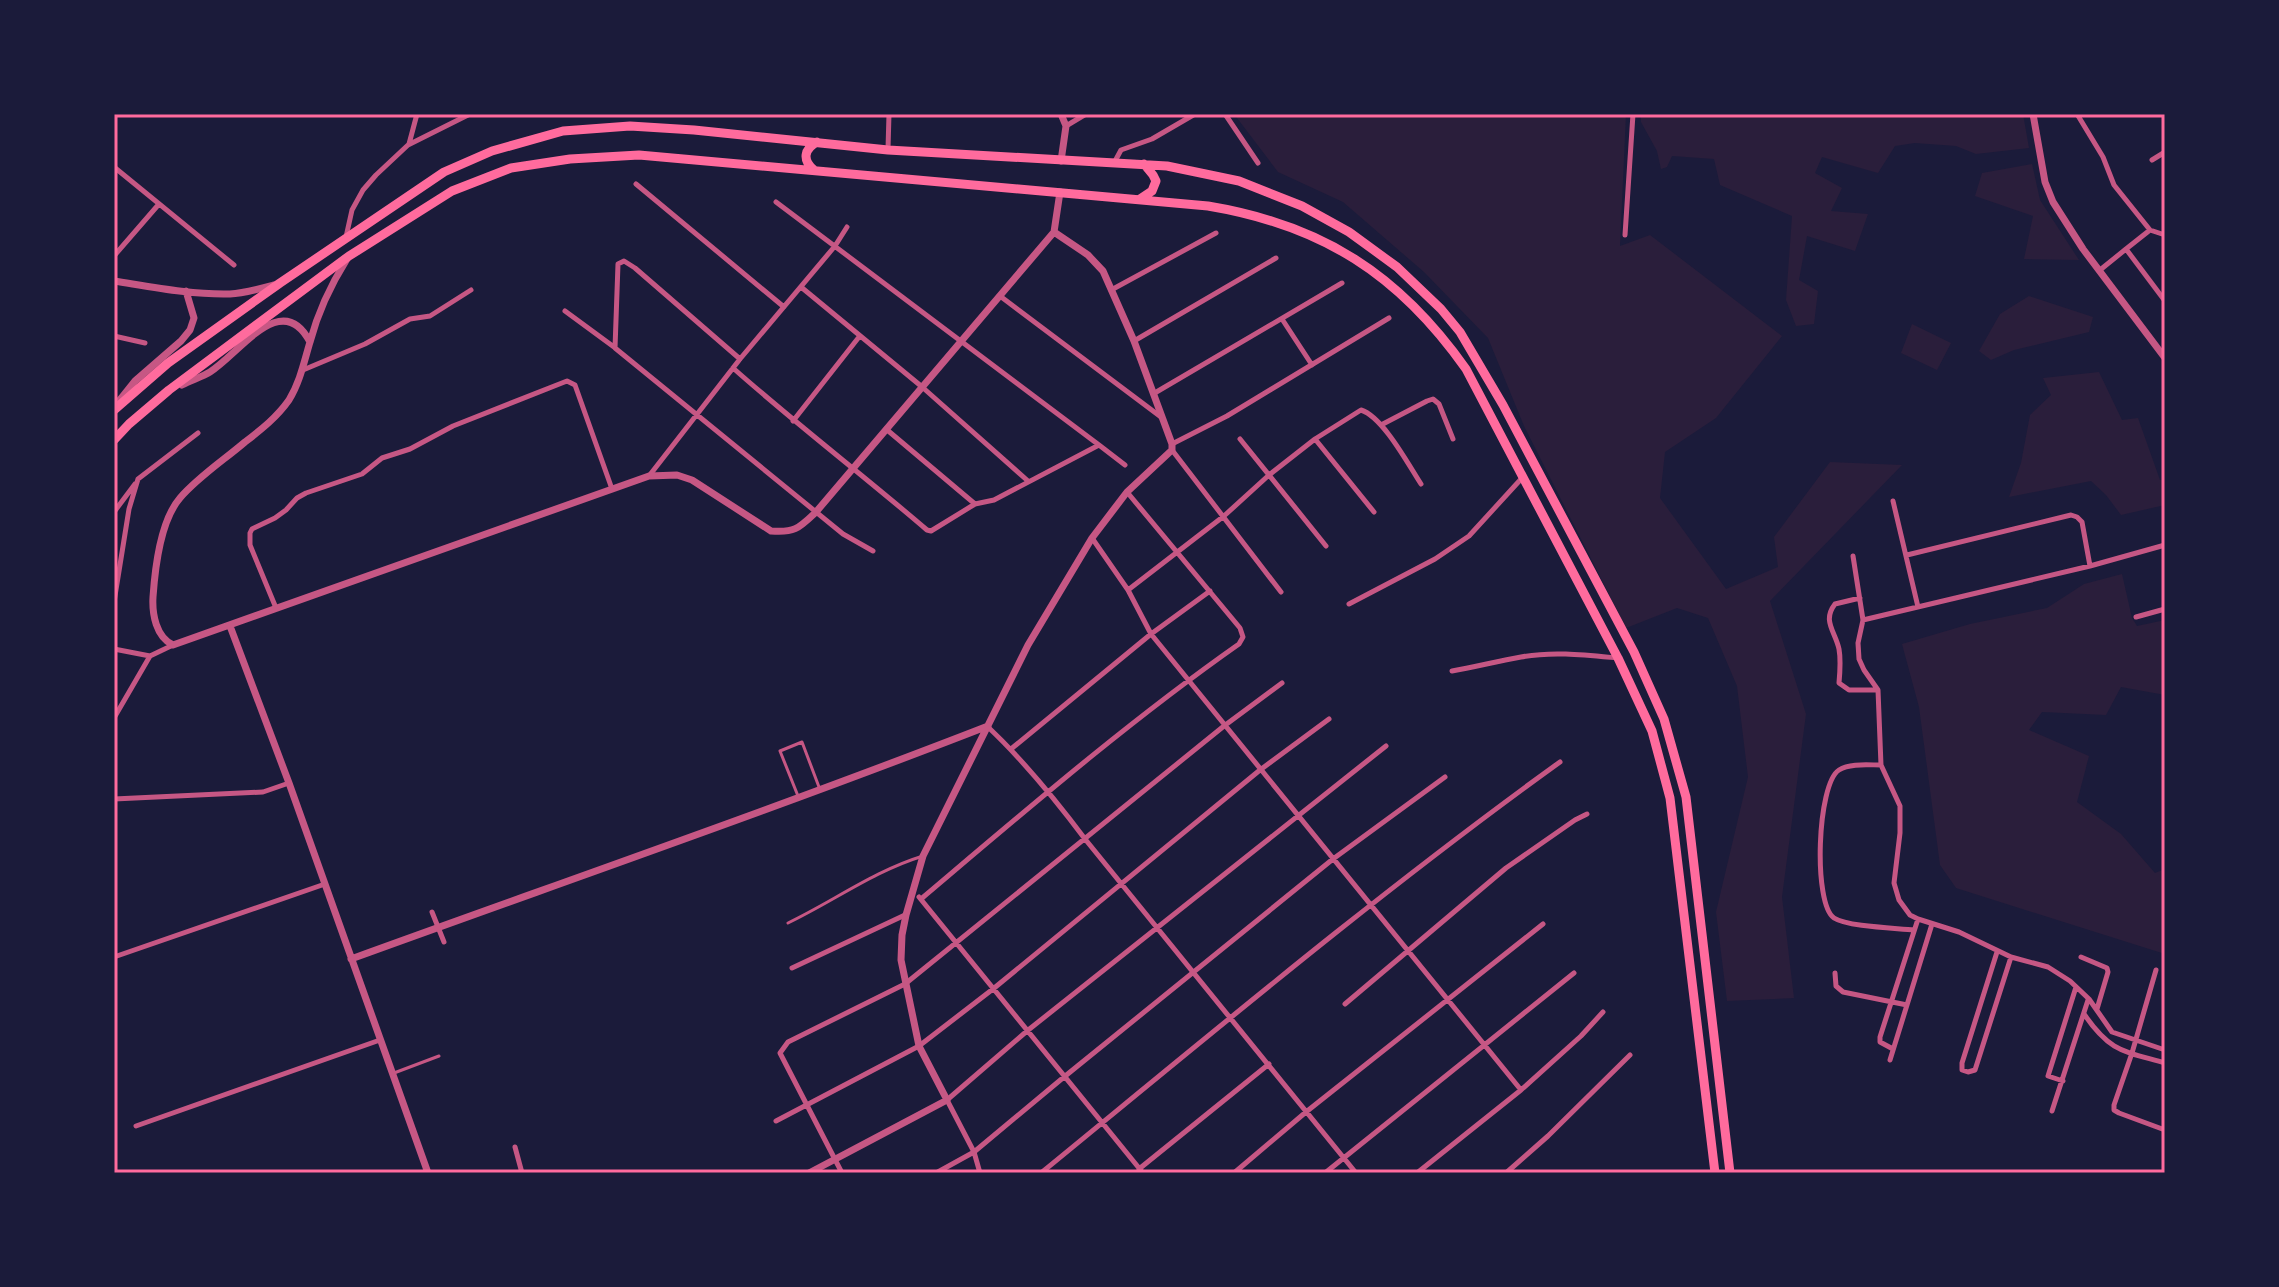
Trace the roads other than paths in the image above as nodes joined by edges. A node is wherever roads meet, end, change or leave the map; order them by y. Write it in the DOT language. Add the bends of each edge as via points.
graph roads {
  1 [pos="417,114"];
  2 [pos="470,114"];
  3 [pos="630,114"];
  4 [pos="889,114"];
  5 [pos="1061,114"];
  6 [pos="1086,114"];
  7 [pos="1195,114"];
  8 [pos="1225,114"];
  9 [pos="1633,114"];
  10 [pos="2033,114"];
  11 [pos="2077,114"];
  12 [pos="630,126"];
  13 [pos="1066,126"];
  14 [pos="817,142"];
  15 [pos="408,145"];
  16 [pos="888,150"];
  17 [pos="2165,152"];
  18 [pos="2152,160"];
  19 [pos="1061,161"];
  20 [pos="1114,163"];
  21 [pos="1258,163"];
  22 [pos="1144,164"];
  23 [pos="114,167"];
  24 [pos="814,170"];
  25 [pos="636,184"];
  26 [pos="1060,192"];
  27 [pos="1140,199"];
  28 [pos="776,202"];
  29 [pos="159,204"];
  30 [pos="847,227"];
  31 [pos="2150,230"];
  32 [pos="1054,232"];
  33 [pos="1216,233"];
  34 [pos="1625,235"];
  35 [pos="2165,235"];
  36 [pos="346,238"];
  37 [pos="835,246"];
  38 [pos="2126,249"];
  39 [pos="114,256"];
  40 [pos="349,256"];
  41 [pos="1276,258"];
  42 [pos="234,265"];
  43 [pos="2100,270"];
  44 [pos="114,281"];
  45 [pos="280,283"];
  46 [pos="1342,283"];
  47 [pos="801,287"];
  48 [pos="1113,289"];
  49 [pos="471,290"];
  50 [pos="186,291"];
  51 [pos="999,295"];
  52 [pos="2165,301"];
  53 [pos="784,307"];
  54 [pos="565,311"];
  55 [pos="1389,318"];
  56 [pos="1282,319"];
  57 [pos="114,336"];
  58 [pos="859,336"];
  59 [pos="961,339"];
  60 [pos="1134,341"];
  61 [pos="310,342"];
  62 [pos="145,343"];
  63 [pos="615,348"];
  64 [pos="2165,358"];
  65 [pos="740,359"];
  66 [pos="1312,365"];
  67 [pos="733,368"];
  68 [pos="303,370"];
  69 [pos="921,386"];
  70 [pos="169,390"];
  71 [pos="1153,394"];
  72 [pos="114,408"];
  73 [pos="698,415"];
  74 [pos="1162,418"];
  75 [pos="793,421"];
  76 [pos="1381,425"];
  77 [pos="886,429"];
  78 [pos="198,433"];
  79 [pos="1240,439"];
  80 [pos="1315,439"];
  81 [pos="1453,439"];
  82 [pos="114,440"];
  83 [pos="1099,445"];
  84 [pos="1172,447"];
  85 [pos="1125,465"];
  86 [pos="854,467"];
  87 [pos="1269,475"];
  88 [pos="649,476"];
  89 [pos="1522,478"];
  90 [pos="138,479"];
  91 [pos="1028,481"];
  92 [pos="1421,484"];
  93 [pos="612,489"];
  94 [pos="1127,492"];
  95 [pos="1893,501"];
  96 [pos="975,504"];
  97 [pos="114,512"];
  98 [pos="816,512"];
  99 [pos="1374,512"];
  100 [pos="1224,516"];
  101 [pos="1092,538"];
  102 [pos="2165,545"];
  103 [pos="1326,546"];
  104 [pos="873,551"];
  105 [pos="1177,552"];
  106 [pos="1907,555"];
  107 [pos="1853,556"];
  108 [pos="2090,566"];
  109 [pos="1128,590"];
  110 [pos="1210,591"];
  111 [pos="1281,592"];
  112 [pos="1860,598"];
  113 [pos="114,602"];
  114 [pos="1349,604"];
  115 [pos="1918,607"];
  116 [pos="276,609"];
  117 [pos="2165,609"];
  118 [pos="2136,617"];
  119 [pos="1863,620"];
  120 [pos="230,626"];
  121 [pos="1151,634"];
  122 [pos="173,645"];
  123 [pos="114,649"];
  124 [pos="150,656"];
  125 [pos="1618,658"];
  126 [pos="1452,671"];
  127 [pos="1187,680"];
  128 [pos="1282,683"];
  129 [pos="1878,690"];
  130 [pos="114,718"];
  131 [pos="1329,719"];
  132 [pos="988,726"];
  133 [pos="1224,726"];
  134 [pos="1386,746"];
  135 [pos="1011,749"];
  136 [pos="1560,762"];
  137 [pos="1881,765"];
  138 [pos="1260,770"];
  139 [pos="1445,777"];
  140 [pos="289,783"];
  141 [pos="820,790"];
  142 [pos="1049,792"];
  143 [pos="114,799"];
  144 [pos="799,799"];
  145 [pos="1587,814"];
  146 [pos="1296,815"];
  147 [pos="1085,839"];
  148 [pos="923,856"];
  149 [pos="1333,859"];
  150 [pos="1123,883"];
  151 [pos="325,884"];
  152 [pos="913,891"];
  153 [pos="921,899"];
  154 [pos="1371,907"];
  155 [pos="432,912"];
  156 [pos="906,915"];
  157 [pos="1918,919"];
  158 [pos="788,923"];
  159 [pos="1543,924"];
  160 [pos="1932,924"];
  161 [pos="438,927"];
  162 [pos="1157,927"];
  163 [pos="1914,930"];
  164 [pos="444,942"];
  165 [pos="957,943"];
  166 [pos="1407,952"];
  167 [pos="1997,952"];
  168 [pos="114,957"];
  169 [pos="2011,957"];
  170 [pos="2081,957"];
  171 [pos="351,959"];
  172 [pos="792,968"];
  173 [pos="2156,970"];
  174 [pos="1194,972"];
  175 [pos="1574,973"];
  176 [pos="1835,973"];
  177 [pos="905,984"];
  178 [pos="2076,987"];
  179 [pos="993,989"];
  180 [pos="2089,999"];
  181 [pos="1447,1000"];
  182 [pos="1892,1000"];
  183 [pos="1345,1004"];
  184 [pos="1907,1005"];
  185 [pos="2097,1010"];
  186 [pos="1603,1012"];
  187 [pos="2084,1014"];
  188 [pos="1230,1017"];
  189 [pos="1027,1031"];
  190 [pos="380,1040"];
  191 [pos="2136,1041"];
  192 [pos="1483,1044"];
  193 [pos="919,1046"];
  194 [pos="1893,1049"];
  195 [pos="2165,1050"];
  196 [pos="2132,1053"];
  197 [pos="1630,1055"];
  198 [pos="439,1056"];
  199 [pos="1890,1060"];
  200 [pos="2165,1063"];
  201 [pos="1269,1064"];
  202 [pos="392,1074"];
  203 [pos="1064,1077"];
  204 [pos="2063,1081"];
  205 [pos="1521,1090"];
  206 [pos="947,1100"];
  207 [pos="807,1104"];
  208 [pos="2052,1111"];
  209 [pos="1306,1112"];
  210 [pos="776,1121"];
  211 [pos="1102,1124"];
  212 [pos="136,1126"];
  213 [pos="2165,1130"];
  214 [pos="515,1147"];
  215 [pos="974,1152"];
  216 [pos="1344,1158"];
  217 [pos="836,1160"];
  218 [pos="1141,1171"];
  219 [pos="428,1173"];
  220 [pos="522,1173"];
  221 [pos="809,1173"];
  222 [pos="842,1173"];
  223 [pos="936,1173"];
  224 [pos="980,1173"];
  225 [pos="1041,1173"];
  226 [pos="1234,1173"];
  227 [pos="1325,1173"];
  228 [pos="1356,1173"];
  229 [pos="1417,1173"];
  230 [pos="1506,1173"];
  231 [pos="1715,1173"];
  232 [pos="1730,1173"];
  1 -- 15 [label="street"];
  2 -- 15 [label="street"];
  3 -- 12 [label="street"];
  4 -- 16 [label="street"];
  5 -- 13 [label="street"];
  6 -- 13 [label="street"];
  7 -- 20 [label="street" via="1121,150"];
  8 -- 21 [label="street"];
  9 -- 34 [label="street"];
  10 -- 43 [label="street" via="2053,202"];
  11 -- 31 [label="street" via="2114,185"];
  12 -- 14 [label="highway"];
  12 -- 36 [label="highway" via="563,131 492,151 444,172"];
  13 -- 19 [label="street"];
  14 -- 16 [label="highway"];
  14 -- 24 [label="highway" via="806,151"];
  15 -- 36 [label="street" via="363,190"];
  16 -- 19 [label="highway"];
  17 -- 18 [label="street"];
  19 -- 20 [label="highway"];
  20 -- 22 [label="highway"];
  22 -- 27 [label="highway" via="1156,181"];
  22 -- 232 [label="highway" via="1239,181 1349,232 1441,309 1485,372 1634,652 1664,719 1686,797"];
  23 -- 29 [label="street"];
  24 -- 26 [label="highway"];
  24 -- 40 [label="highway" via="639,155 511,168 452,191"];
  25 -- 53 [label="street"];
  26 -- 27 [label="highway"];
  26 -- 32 [label="street"];
  27 -- 89 [label="highway" via="1270,220 1313,236 1373,271 1444,338"];
  28 -- 37 [label="street"];
  29 -- 39 [label="street"];
  29 -- 42 [label="street"];
  30 -- 37 [label="street"];
  31 -- 35 [label="street"];
  31 -- 38 [label="street"];
  32 -- 48 [label="street" via="1088,255"];
  32 -- 51 [label="street"];
  33 -- 48 [label="street"];
  36 -- 45 [label="highway"];
  37 -- 47 [label="street"];
  37 -- 59 [label="street"];
  38 -- 43 [label="street"];
  38 -- 52 [label="street"];
  40 -- 61 [label="street" via="330,285"];
  40 -- 70 [label="highway"];
  41 -- 60 [label="street"];
  43 -- 64 [label="street"];
  44 -- 50 [label="street"];
  45 -- 50 [label="street" via="228,294"];
  45 -- 72 [label="highway"];
  46 -- 56 [label="street"];
  47 -- 53 [label="street"];
  47 -- 58 [label="street"];
  48 -- 60 [label="street"];
  49 -- 68 [label="street" via="430,316 410,319"];
  50 -- 72 [label="street" via="194,318 190,330"];
  51 -- 59 [label="street"];
  51 -- 74 [label="street"];
  53 -- 65 [label="street"];
  54 -- 63 [label="street"];
  55 -- 66 [label="street"];
  56 -- 66 [label="street"];
  56 -- 71 [label="street"];
  57 -- 62 [label="street"];
  58 -- 69 [label="street"];
  58 -- 75 [label="street"];
  59 -- 69 [label="street"];
  59 -- 83 [label="street"];
  60 -- 71 [label="street"];
  61 -- 68 [label="street"];
  61 -- 70 [label="street" via="295,322 278,321 210,372"];
  63 -- 65 [label="street" via="617,270 624,261"];
  63 -- 73 [label="street"];
  65 -- 67 [label="street"];
  66 -- 84 [label="street"];
  67 -- 73 [label="street"];
  67 -- 75 [label="street"];
  68 -- 122 [label="street" via="276,417 171,511 154,581 153,609 163,637"];
  69 -- 77 [label="street"];
  69 -- 91 [label="street"];
  70 -- 82 [label="highway"];
  71 -- 74 [label="street"];
  73 -- 88 [label="street"];
  73 -- 98 [label="street"];
  74 -- 84 [label="street"];
  75 -- 86 [label="street"];
  76 -- 80 [label="street" via="1361,410"];
  76 -- 81 [label="street" via="1433,399"];
  76 -- 92 [label="street"];
  77 -- 86 [label="street"];
  77 -- 96 [label="street"];
  78 -- 90 [label="street"];
  79 -- 87 [label="street"];
  80 -- 87 [label="street"];
  80 -- 99 [label="street"];
  83 -- 85 [label="street"];
  83 -- 91 [label="street"];
  84 -- 94 [label="street"];
  84 -- 100 [label="street"];
  86 -- 96 [label="street" via="927,530"];
  86 -- 98 [label="street"];
  87 -- 100 [label="street"];
  87 -- 103 [label="street"];
  88 -- 93 [label="street"];
  88 -- 98 [label="street" via="692,480 771,531 799,528"];
  89 -- 114 [label="street" via="1469,536"];
  89 -- 125 [label="highway"];
  90 -- 97 [label="street"];
  90 -- 113 [label="street"];
  91 -- 96 [label="street"];
  93 -- 116 [label="street"];
  93 -- 116 [label="street" via="575,385 567,381 382,458 362,474 306,493 252,529 250,545"];
  94 -- 101 [label="street"];
  94 -- 105 [label="street"];
  95 -- 106 [label="street"];
  98 -- 104 [label="street"];
  100 -- 105 [label="street"];
  100 -- 111 [label="street"];
  101 -- 109 [label="street"];
  101 -- 132 [label="street" via="1028,645"];
  102 -- 108 [label="street"];
  105 -- 109 [label="street"];
  105 -- 110 [label="street"];
  106 -- 108 [label="street" via="2071,515 2082,522"];
  106 -- 115 [label="street"];
  107 -- 112 [label="street"];
  108 -- 115 [label="street"];
  109 -- 121 [label="street"];
  110 -- 121 [label="street"];
  110 -- 127 [label="street" via="1243,637"];
  112 -- 119 [label="street"];
  112 -- 129 [label="street" via="1835,604 1829,615 1838,646 1839,683 1849,690"];
  115 -- 119 [label="street"];
  116 -- 120 [label="street"];
  117 -- 118 [label="street"];
  119 -- 129 [label="street" via="1859,659"];
  120 -- 122 [label="street"];
  120 -- 140 [label="street"];
  121 -- 127 [label="street"];
  121 -- 135 [label="street"];
  122 -- 124 [label="street"];
  123 -- 124 [label="street"];
  124 -- 130 [label="street"];
  125 -- 126 [label="street" via="1557,654"];
  125 -- 231 [label="highway" via="1652,731 1670,798"];
  127 -- 133 [label="street"];
  127 -- 142 [label="street"];
  128 -- 133 [label="street"];
  129 -- 137 [label="street"];
  131 -- 138 [label="street"];
  132 -- 135 [label="street"];
  132 -- 141 [label="street"];
  132 -- 148 [label="street"];
  133 -- 138 [label="street"];
  133 -- 147 [label="street"];
  134 -- 146 [label="street"];
  135 -- 142 [label="street"];
  136 -- 154 [label="street"];
  137 -- 157 [label="street" via="1900,806 1896,893"];
  137 -- 163 [label="street" via="1848,766 1830,779 1823,807 1821,879 1830,915 1836,919"];
  138 -- 146 [label="street"];
  138 -- 150 [label="street"];
  139 -- 149 [label="street"];
  140 -- 143 [label="street" via="263,792"];
  140 -- 151 [label="street"];
  141 -- 144 [label="street"];
  141 -- 144 [label="lane" via="802,742 780,751"];
  142 -- 147 [label="street"];
  142 -- 153 [label="street"];
  144 -- 161 [label="street"];
  145 -- 166 [label="street" via="1506,868"];
  146 -- 149 [label="street"];
  146 -- 162 [label="street"];
  147 -- 150 [label="street"];
  147 -- 165 [label="street"];
  148 -- 152 [label="street"];
  148 -- 158 [label="lane" via="863,881"];
  149 -- 154 [label="street"];
  149 -- 174 [label="street"];
  150 -- 162 [label="street"];
  150 -- 179 [label="street"];
  151 -- 168 [label="street"];
  151 -- 171 [label="street"];
  152 -- 153 [label="street"];
  152 -- 156 [label="street"];
  153 -- 165 [label="street"];
  154 -- 166 [label="street"];
  154 -- 188 [label="street"];
  155 -- 161 [label="street"];
  156 -- 172 [label="street"];
  156 -- 177 [label="street" via="901,960"];
  157 -- 160 [label="street"];
  157 -- 163 [label="street"];
  159 -- 181 [label="street"];
  160 -- 167 [label="street"];
  160 -- 184 [label="street"];
  161 -- 164 [label="street"];
  161 -- 171 [label="street"];
  162 -- 174 [label="street"];
  162 -- 189 [label="street"];
  163 -- 182 [label="street"];
  165 -- 177 [label="street"];
  165 -- 179 [label="street"];
  166 -- 181 [label="street"];
  166 -- 183 [label="street"];
  167 -- 169 [label="street"];
  167 -- 169 [label="street" via="1962,1070 1975,1070"];
  169 -- 178 [label="street" via="2048,967"];
  170 -- 185 [label="street" via="2107,968"];
  171 -- 190 [label="street"];
  173 -- 191 [label="street"];
  174 -- 188 [label="street"];
  174 -- 203 [label="street"];
  175 -- 192 [label="street"];
  176 -- 182 [label="street" via="1836,986 1843,992"];
  177 -- 193 [label="street"];
  177 -- 207 [label="street" via="782,1048"];
  178 -- 180 [label="street"];
  178 -- 204 [label="street" via="2048,1076"];
  179 -- 189 [label="street"];
  179 -- 193 [label="street"];
  180 -- 185 [label="street"];
  180 -- 187 [label="street"];
  181 -- 192 [label="street"];
  181 -- 209 [label="street"];
  182 -- 184 [label="street"];
  182 -- 194 [label="street" via="1880,1042"];
  184 -- 194 [label="street"];
  185 -- 191 [label="street" via="2112,1032"];
  186 -- 205 [label="street"];
  187 -- 196 [label="street" via="2112,1046"];
  187 -- 204 [label="street"];
  188 -- 201 [label="street"];
  188 -- 211 [label="street"];
  189 -- 203 [label="street"];
  189 -- 206 [label="street"];
  190 -- 202 [label="street"];
  190 -- 212 [label="street"];
  191 -- 195 [label="street"];
  191 -- 196 [label="street"];
  192 -- 205 [label="street"];
  192 -- 216 [label="street"];
  193 -- 206 [label="street"];
  193 -- 207 [label="street"];
  194 -- 199 [label="street"];
  196 -- 200 [label="street"];
  196 -- 213 [label="street" via="2114,1110"];
  197 -- 230 [label="street"];
  198 -- 202 [label="lane"];
  201 -- 209 [label="street"];
  201 -- 218 [label="street"];
  202 -- 219 [label="street"];
  203 -- 211 [label="street"];
  203 -- 215 [label="street"];
  204 -- 208 [label="street"];
  205 -- 229 [label="street"];
  206 -- 215 [label="street"];
  206 -- 217 [label="street"];
  207 -- 210 [label="street"];
  207 -- 217 [label="street"];
  209 -- 216 [label="street"];
  209 -- 226 [label="street"];
  211 -- 218 [label="street"];
  211 -- 225 [label="street"];
  214 -- 220 [label="street"];
  215 -- 223 [label="street"];
  215 -- 224 [label="street"];
  216 -- 227 [label="street"];
  216 -- 228 [label="street"];
  217 -- 221 [label="street"];
  217 -- 222 [label="street"];
}
